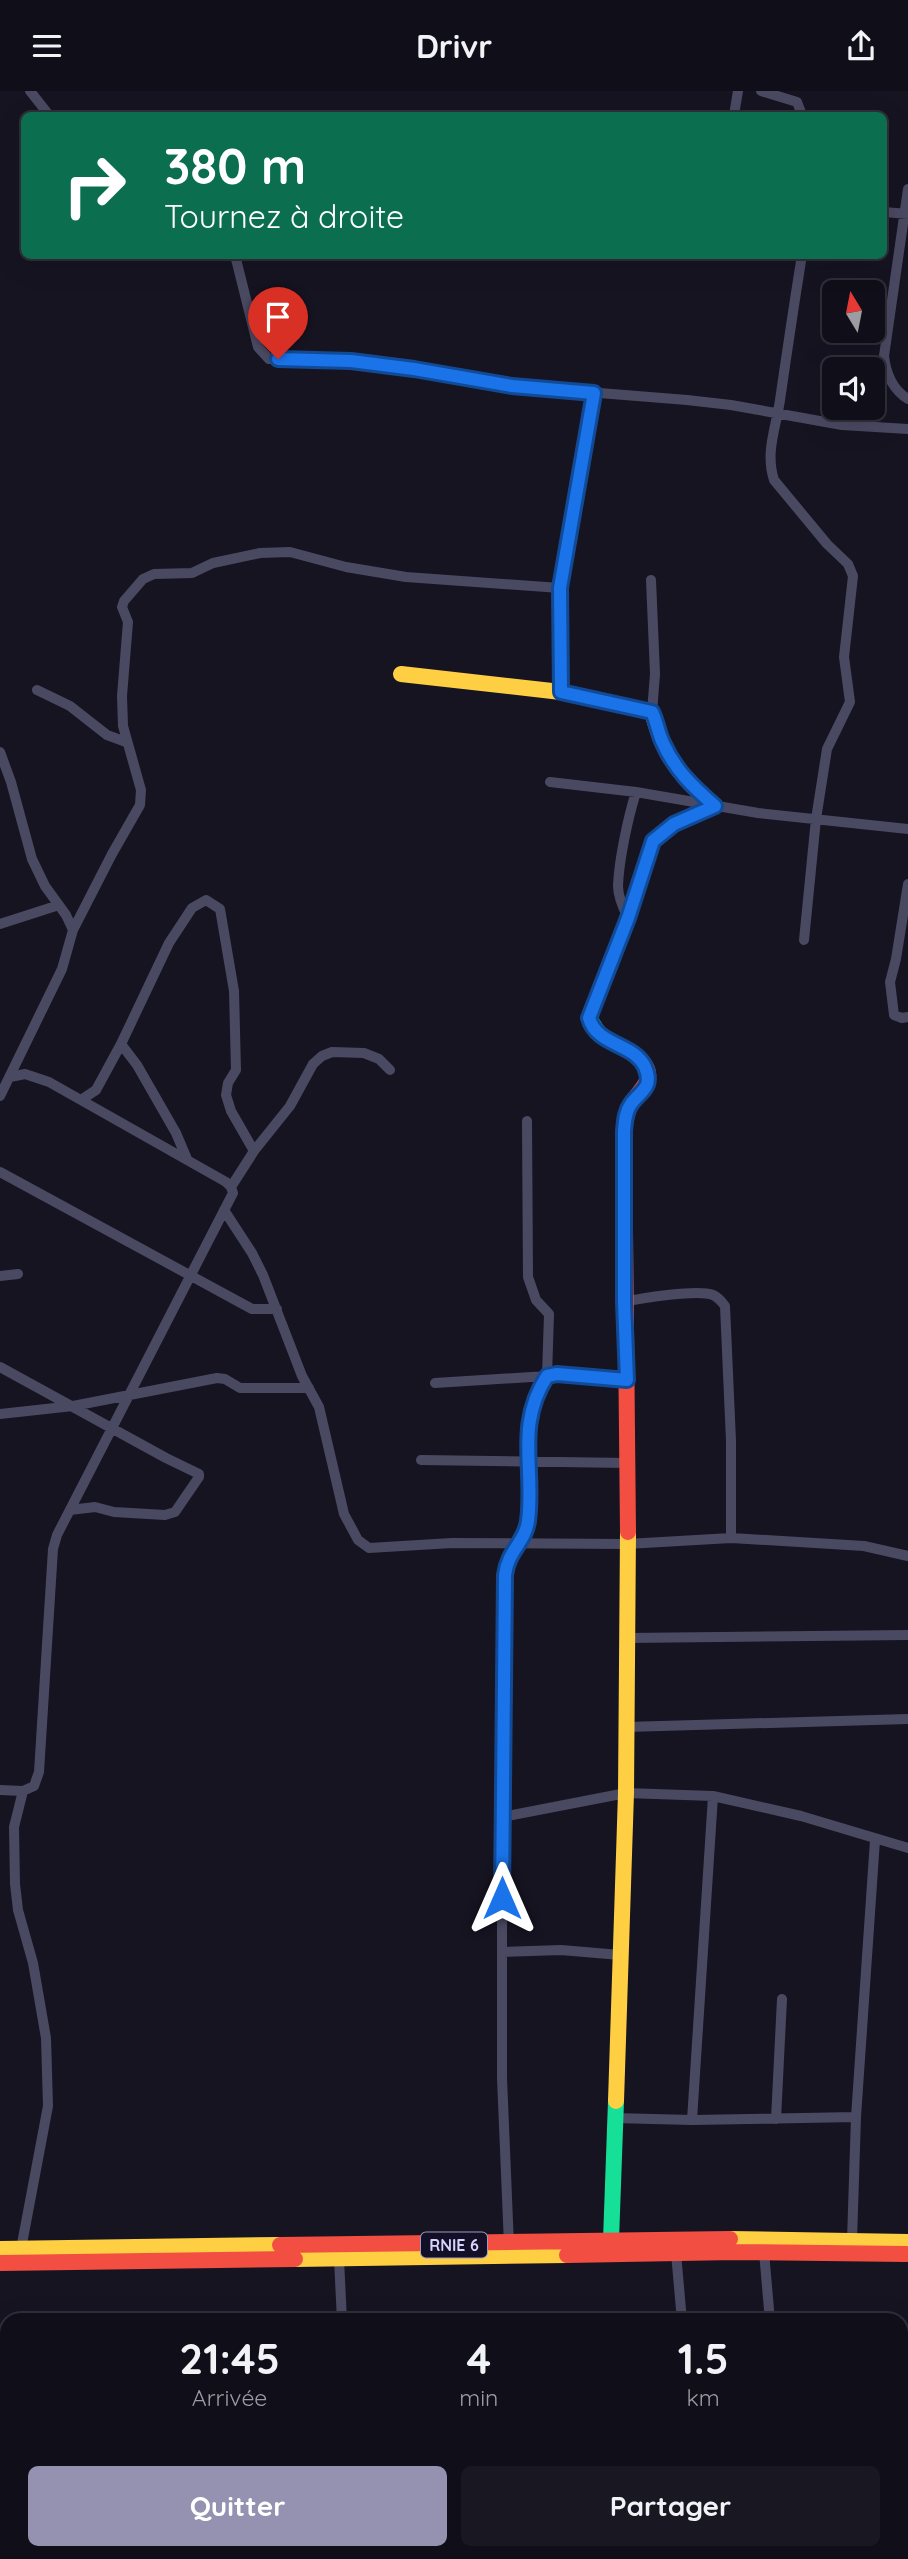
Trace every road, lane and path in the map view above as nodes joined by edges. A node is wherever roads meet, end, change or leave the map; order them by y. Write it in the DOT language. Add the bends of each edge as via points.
graph roads {
  1 [pos="30,91"];
  2 [pos="738,91"];
  3 [pos="761,91"];
  4 [pos="47,112"];
  5 [pos="734,112"];
  6 [pos="801,112"];
  7 [pos="908,189"];
  8 [pos="887,212"];
  9 [pos="906,213"];
  10 [pos="236,259"];
  11 [pos="801,259"];
  12 [pos="594,393"];
  13 [pos="908,399"];
  14 [pos="778,414"];
  15 [pos="908,429"];
  16 [pos="651,580"];
  17 [pos="560,588"];
  18 [pos="401,674"];
  19 [pos="37,690"];
  20 [pos="561,692"];
  21 [pos="652,712"];
  22 [pos="126,742"];
  23 [pos="0,752"];
  24 [pos="550,782"];
  25 [pos="636,792"];
  26 [pos="715,806"];
  27 [pos="816,819"];
  28 [pos="908,829"];
  29 [pos="908,884"];
  30 [pos="59,905"];
  31 [pos="628,918"];
  32 [pos="0,924"];
  33 [pos="73,930"];
  34 [pos="804,940"];
  35 [pos="908,1017"];
  36 [pos="121,1044"];
  37 [pos="390,1070"];
  38 [pos="10,1077"];
  39 [pos="0,1096"];
  40 [pos="81,1100"];
  41 [pos="527,1121"];
  42 [pos="254,1151"];
  43 [pos="187,1159"];
  44 [pos="0,1173"];
  45 [pos="231,1187"];
  46 [pos="224,1210"];
  47 [pos="18,1274"];
  48 [pos="0,1276"];
  49 [pos="190,1276"];
  50 [pos="624,1302"];
  51 [pos="276,1309"];
  52 [pos="0,1367"];
  53 [pos="547,1376"];
  54 [pos="627,1380"];
  55 [pos="435,1383"];
  56 [pos="309,1388"];
  57 [pos="128,1396"];
  58 [pos="73,1406"];
  59 [pos="0,1413"];
  60 [pos="112,1427"];
  61 [pos="421,1460"];
  62 [pos="528,1462"];
  63 [pos="628,1463"];
  64 [pos="71,1510"];
  65 [pos="731,1538"];
  66 [pos="627,1544"];
  67 [pos="517,1545"];
  68 [pos="908,1556"];
  69 [pos="908,1635"];
  70 [pos="626,1638"];
  71 [pos="908,1719"];
  72 [pos="626,1727"];
  73 [pos="0,1790"];
  74 [pos="23,1791"];
  75 [pos="625,1793"];
  76 [pos="713,1796"];
  77 [pos="502,1818"];
  78 [pos="875,1840"];
  79 [pos="908,1848"];
  80 [pos="502,1952"];
  81 [pos="620,1955"];
  82 [pos="782,1999"];
  83 [pos="856,2117"];
  84 [pos="614,2118"];
  85 [pos="776,2119"];
  86 [pos="692,2120"];
  87 [pos="611,2240"];
  88 [pos="852,2240"];
  89 [pos="908,2242"];
  90 [pos="0,2249"];
  91 [pos="21,2249"];
  92 [pos="509,2251"];
  93 [pos="764,2252"];
  94 [pos="676,2253"];
  95 [pos="908,2254"];
  96 [pos="339,2259"];
  97 [pos="0,2263"];
  98 [pos="342,2313"];
  99 [pos="681,2313"];
  100 [pos="769,2313"];
  1 -- 4 [label="street"];
  2 -- 5 [label="street"];
  3 -- 6 [label="street" via="797,102"];
  7 -- 9 [label="street"];
  8 -- 9 [label="street"];
  9 -- 13 [label="street" via="884,356 886,372"];
  10 -- 12 [label="street" via="258,347 269,359 351,361 512,386"];
  11 -- 14 [label="street"];
  12 -- 14 [label="street"];
  12 -- 17 [label="street"];
  14 -- 15 [label="street" via="842,425"];
  14 -- 27 [label="street" via="771,448 774,480 848,564 853,576 844,657 850,702 827,750"];
  16 -- 21 [label="street"];
  17 -- 20 [label="street"];
  17 -- 22 [label="street" via="406,577 290,552 212,563 192,573 150,575 122,607 128,622 122,696"];
  18 -- 20 [label="street"];
  19 -- 22 [label="street" via="70,706 107,735"];
  20 -- 21 [label="street"];
  21 -- 26 [label="street" via="675,768"];
  22 -- 33 [label="street" via="141,790 140,805"];
  23 -- 30 [label="street" via="32,859"];
  24 -- 25 [label="street"];
  25 -- 26 [label="street"];
  25 -- 31 [label="street" via="618,887"];
  26 -- 27 [label="street"];
  26 -- 31 [label="street" via="674,824 653,841"];
  27 -- 28 [label="street"];
  27 -- 34 [label="street"];
  29 -- 35 [label="street" via="890,991 894,1015"];
  30 -- 32 [label="street"];
  30 -- 33 [label="street"];
  31 -- 50 [label="street" via="589,1018 599,1035 639,1057 647,1078 646,1090 626,1113 624,1131"];
  33 -- 38 [label="street" via="62,969"];
  36 -- 40 [label="street" via="96,1090"];
  36 -- 42 [label="street" via="169,943 192,908 209,901 220,909 234,991 236,1070 226,1095"];
  36 -- 43 [label="street"];
  37 -- 42 [label="street" via="365,1053 322,1056"];
  38 -- 39 [label="street"];
  38 -- 40 [label="street" via="37,1077"];
  40 -- 43 [label="street"];
  41 -- 53 [label="street" via="526,1265 531,1290 549,1314"];
  42 -- 45 [label="street"];
  43 -- 45 [label="street"];
  44 -- 49 [label="street"];
  45 -- 46 [label="street" via="233,1193"];
  46 -- 49 [label="street"];
  46 -- 51 [label="street" via="252,1254"];
  47 -- 48 [label="street"];
  49 -- 51 [label="street" via="252,1309"];
  49 -- 57 [label="street"];
  50 -- 54 [label="street"];
  50 -- 65 [label="street" via="706,1293 725,1306"];
  51 -- 56 [label="street"];
  52 -- 58 [label="street"];
  53 -- 54 [label="street"];
  53 -- 55 [label="street"];
  53 -- 62 [label="street" via="527,1433"];
  54 -- 63 [label="street"];
  56 -- 57 [label="street" via="240,1388 217,1378"];
  56 -- 67 [label="street" via="319,1407 344,1514 363,1545"];
  57 -- 58 [label="street"];
  57 -- 60 [label="street"];
  58 -- 59 [label="street"];
  58 -- 60 [label="street"];
  60 -- 64 [label="street"];
  60 -- 64 [label="street" via="197,1471 199,1478 175,1512 166,1515 95,1507"];
  61 -- 62 [label="street"];
  62 -- 63 [label="street"];
  62 -- 67 [label="street" via="528,1519"];
  63 -- 66 [label="street"];
  64 -- 74 [label="street" via="53,1549 39,1772 34,1786"];
  65 -- 66 [label="street"];
  65 -- 68 [label="street" via="864,1546"];
  66 -- 67 [label="street"];
  66 -- 70 [label="street"];
  67 -- 77 [label="street" via="505,1575"];
  69 -- 70 [label="street"];
  70 -- 72 [label="street"];
  71 -- 72 [label="street"];
  72 -- 75 [label="street"];
  73 -- 74 [label="street"];
  74 -- 91 [label="street" via="15,1827 15,1884 46,2038 48,2106"];
  75 -- 76 [label="street"];
  75 -- 77 [label="street"];
  75 -- 81 [label="street"];
  76 -- 78 [label="street" via="801,1816"];
  76 -- 86 [label="street"];
  77 -- 80 [label="street"];
  78 -- 79 [label="street"];
  78 -- 83 [label="street"];
  80 -- 81 [label="street"];
  80 -- 92 [label="street"];
  81 -- 84 [label="street"];
  82 -- 85 [label="street"];
  83 -- 85 [label="street"];
  83 -- 88 [label="street"];
  84 -- 86 [label="street"];
  84 -- 87 [label="street"];
  85 -- 86 [label="street"];
  87 -- 88 [label="street, RNIE 6"];
  87 -- 92 [label="street, RNIE 6"];
  88 -- 89 [label="street, RNIE 6"];
  90 -- 91 [label="street, RNIE 6"];
  91 -- 92 [label="street, RNIE 6"];
  92 -- 94 [label="street, RNIE 6"];
  92 -- 96 [label="street, RNIE 6"];
  93 -- 94 [label="street, RNIE 6"];
  93 -- 95 [label="street, RNIE 6"];
  93 -- 100 [label="street"];
  94 -- 99 [label="street"];
  96 -- 97 [label="street, RNIE 6"];
  96 -- 98 [label="street"];
}
